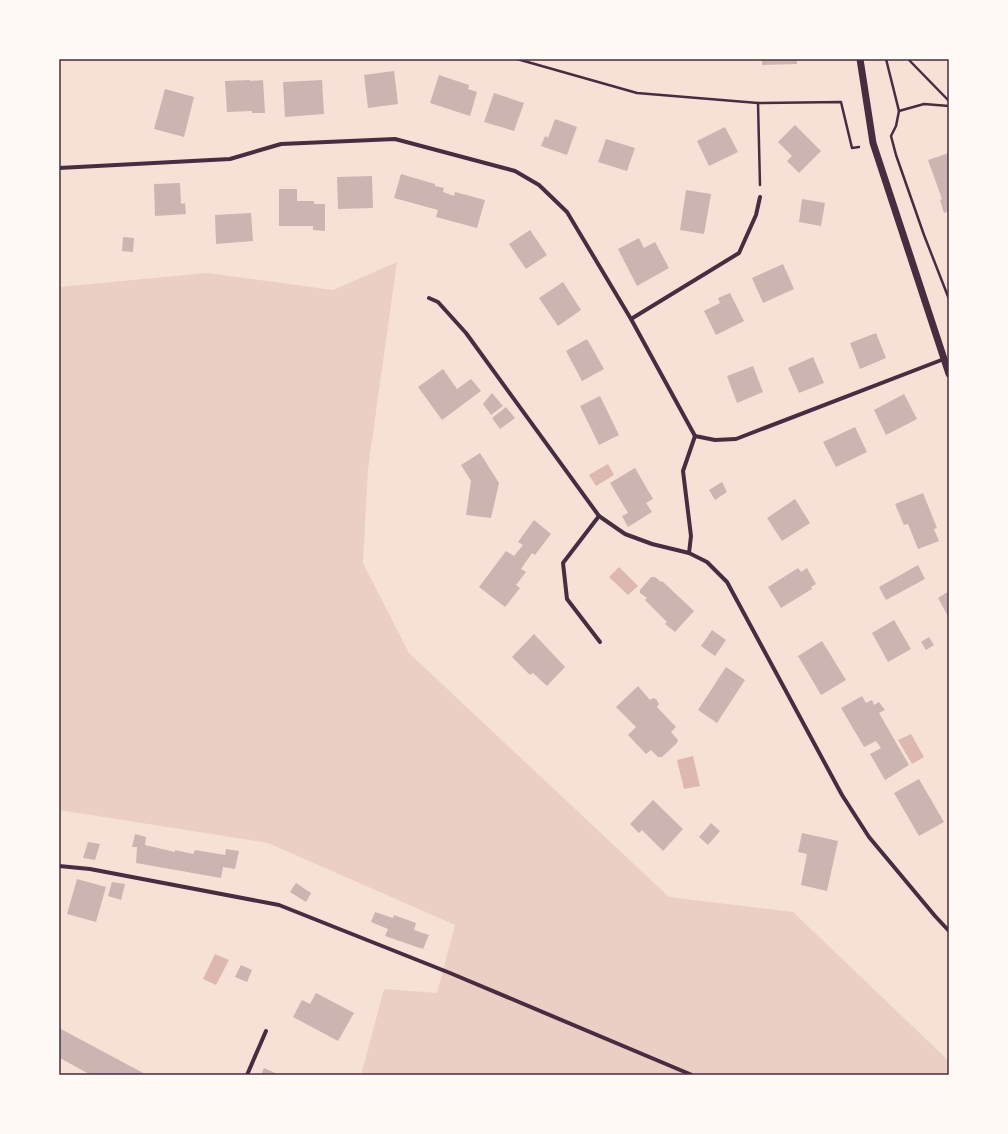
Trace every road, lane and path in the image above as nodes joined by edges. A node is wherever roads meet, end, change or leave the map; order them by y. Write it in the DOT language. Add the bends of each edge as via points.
graph roads {
  1 [pos="517,59"];
  2 [pos="860,59"];
  3 [pos="886,59"];
  4 [pos="908,59"];
  5 [pos="949,101"];
  6 [pos="758,103"];
  7 [pos="949,106"];
  8 [pos="898,111"];
  9 [pos="891,136"];
  10 [pos="873,143"];
  11 [pos="59,168"];
  12 [pos="760,197"];
  13 [pos="429,298"];
  14 [pos="949,299"];
  15 [pos="631,319"];
  16 [pos="944,359"];
  17 [pos="949,374"];
  18 [pos="695,436"];
  19 [pos="599,516"];
  20 [pos="689,553"];
  21 [pos="600,642"];
  22 [pos="59,866"];
  23 [pos="949,931"];
  24 [pos="266,1031"];
  25 [pos="247,1075"];
  26 [pos="692,1075"];
  1 -- 6 [label="path" via="637,93"];
  2 -- 10 [label="street"];
  3 -- 8 [label="path"];
  4 -- 5 [label="path"];
  6 -- 10 [label="path" via="841,102 852,148"];
  6 -- 12 [label="path"];
  7 -- 8 [label="path" via="924,104"];
  8 -- 9 [label="path" via="896,126"];
  9 -- 10 [label="path"];
  9 -- 14 [label="path" via="924,235"];
  10 -- 16 [label="street"];
  11 -- 15 [label="street" via="230,159 281,144 395,139 515,171 539,185 567,212"];
  12 -- 15 [label="street" via="756,215 739,253"];
  13 -- 19 [label="street" via="438,302 466,333"];
  15 -- 18 [label="street"];
  16 -- 17 [label="street"];
  16 -- 18 [label="street" via="736,440 715,440"];
  18 -- 20 [label="street" via="683,471 691,536"];
  19 -- 20 [label="street" via="625,534"];
  19 -- 21 [label="street" via="563,563 566,599"];
  20 -- 23 [label="street" via="707,562 728,582 842,795 870,837"];
  22 -- 26 [label="street" via="90,869 279,905 450,973"];
  24 -- 25 [label="street"];
}
